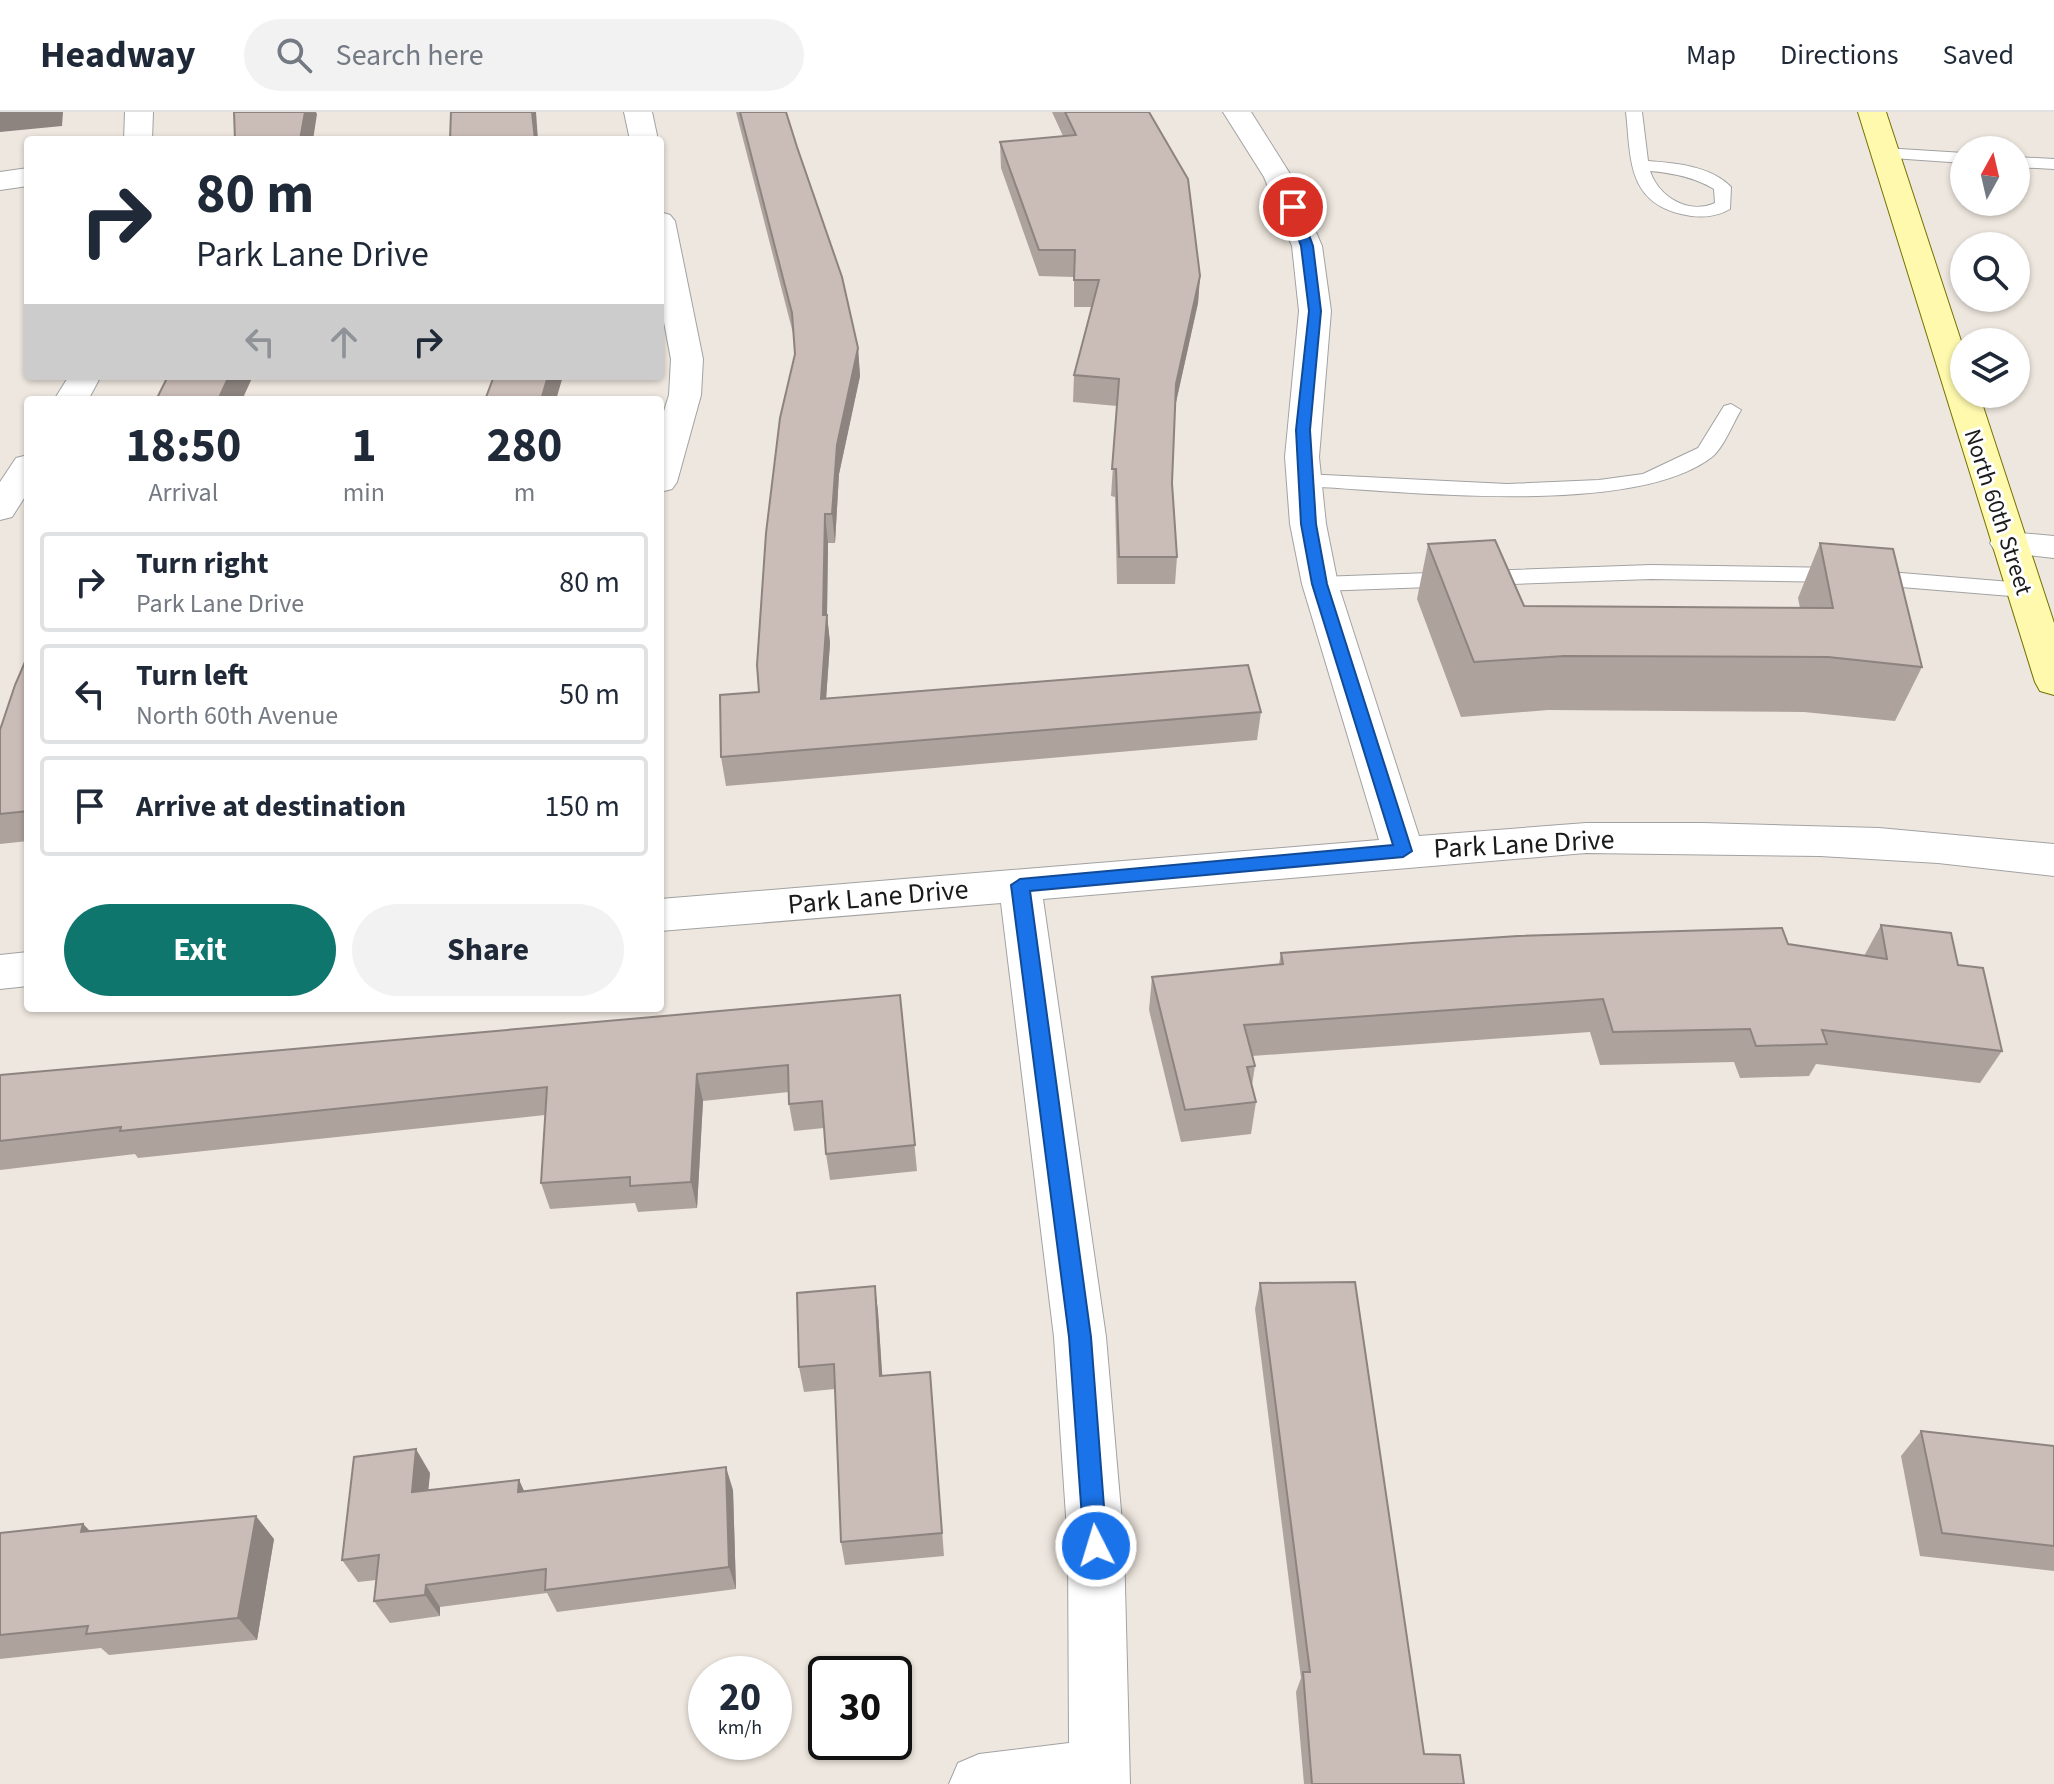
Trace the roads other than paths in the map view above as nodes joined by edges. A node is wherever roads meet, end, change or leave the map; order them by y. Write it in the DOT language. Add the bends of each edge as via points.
graph roads {
  1 [pos="139,112"];
  2 [pos="638,112"];
  3 [pos="1237,112"];
  4 [pos="1634,112"];
  5 [pos="1872,112"];
  6 [pos="138,136"];
  7 [pos="643,136"];
  8 [pos="1884,153"];
  9 [pos="1950,157"];
  10 [pos="2030,163"];
  11 [pos="2054,164"];
  12 [pos="1642,165"];
  13 [pos="24,178"];
  14 [pos="0,181"];
  15 [pos="664,241"];
  16 [pos="1731,410"];
  17 [pos="664,468"];
  18 [pos="24,471"];
  19 [pos="1304,480"];
  20 [pos="0,509"];
  21 [pos="2008,543"];
  22 [pos="2054,547"];
  23 [pos="1320,584"];
  24 [pos="2023,590"];
  25 [pos="2054,682"];
  26 [pos="1403,851"];
  27 [pos="2054,860"];
  28 [pos="1020,885"];
  29 [pos="664,915"];
  30 [pos="24,969"];
  31 [pos="0,972"];
  32 [pos="1100,1777"];
  33 [pos="979,1784"];
  1 -- 6 [label="street"];
  2 -- 7 [label="street"];
  3 -- 19 [label="street" via="1278,177 1307,246 1315,311 1304,403"];
  4 -- 12 [label="lane"];
  5 -- 8 [label="main road, North 60th Street"];
  8 -- 9 [label="lane"];
  8 -- 21 [label="main road, North 60th Street"];
  10 -- 11 [label="lane"];
  12 -- 12 [label="lane" via="1647,190 1669,207 1716,211 1724,205 1722,187 1706,176"];
  13 -- 14 [label="street"];
  15 -- 17 [label="street" via="687,359 685,395"];
  16 -- 19 [label="lane" via="1706,452 1648,479 1507,490"];
  18 -- 20 [label="street"];
  19 -- 23 [label="street"];
  21 -- 22 [label="street"];
  21 -- 24 [label="main road, North 60th Street"];
  23 -- 24 [label="lane" via="1651,572 1840,575"];
  23 -- 26 [label="street"];
  24 -- 25 [label="main road, North 60th Street"];
  26 -- 27 [label="street, Park Lane Drive" via="1586,838 1729,837"];
  26 -- 28 [label="street, Park Lane Drive"];
  28 -- 29 [label="street, Park Lane Drive"];
  28 -- 32 [label="street" via="1080,1337 1096,1546"];
  30 -- 31 [label="street"];
  32 -- 33 [label="street"];
}
